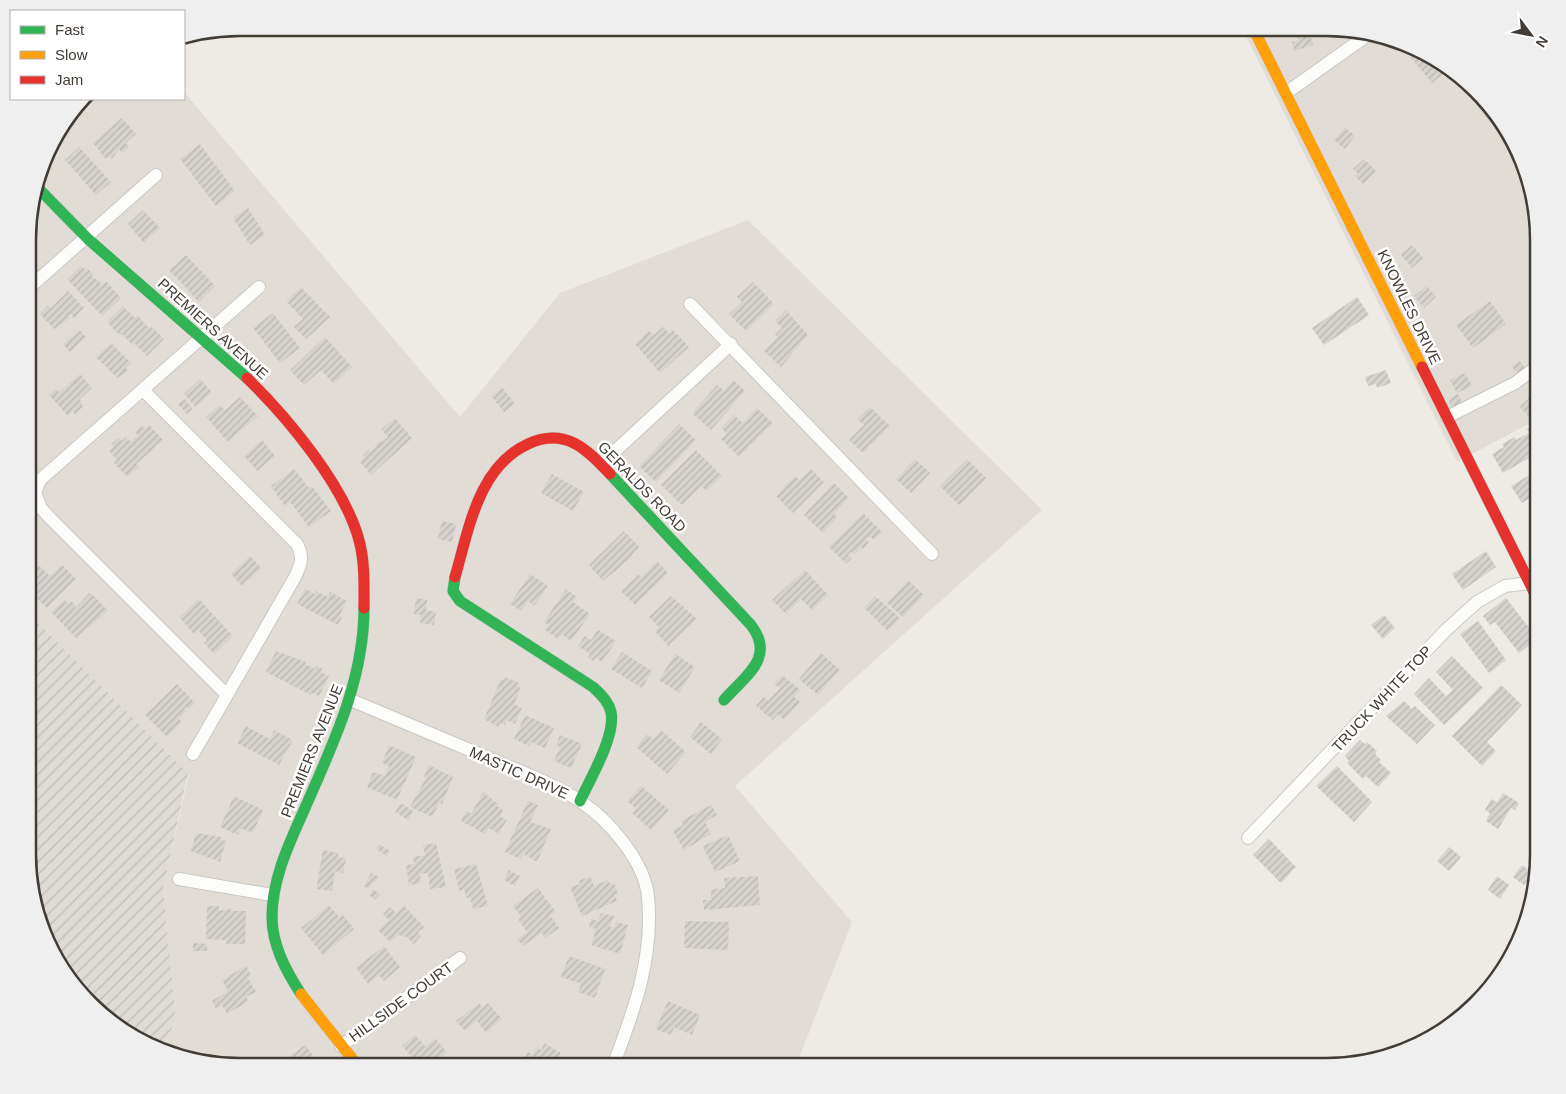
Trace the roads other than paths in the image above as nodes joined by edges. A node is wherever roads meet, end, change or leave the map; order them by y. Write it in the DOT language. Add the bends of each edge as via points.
graph roads {
  1 [pos="1257,36"];
  2 [pos="1361,39"];
  3 [pos="1286,93"];
  4 [pos="156,175"];
  5 [pos="42,192"];
  6 [pos="86,238"];
  7 [pos="36,282"];
  8 [pos="259,287"];
  9 [pos="690,304"];
  10 [pos="203,337"];
  11 [pos="731,344"];
  12 [pos="1530,372"];
  13 [pos="143,390"];
  14 [pos="1447,417"];
  15 [pos="601,464"];
  16 [pos="36,490"];
  17 [pos="36,495"];
  18 [pos="932,554"];
  19 [pos="1530,583"];
  20 [pos="226,694"];
  21 [pos="351,700"];
  22 [pos="724,700"];
  23 [pos="193,754"];
  24 [pos="580,801"];
  25 [pos="1248,838"];
  26 [pos="179,879"];
  27 [pos="272,895"];
  28 [pos="460,958"];
  29 [pos="341,1046"];
  30 [pos="351,1058"];
  31 [pos="617,1058"];
  1 -- 3 [label="street, KNOWLES DRIVE"];
  2 -- 3 [label="street"];
  3 -- 14 [label="street, KNOWLES DRIVE"];
  4 -- 6 [label="street"];
  5 -- 6 [label="street, PREMIERS AVENUE"];
  6 -- 7 [label="street"];
  6 -- 10 [label="street, PREMIERS AVENUE"];
  8 -- 10 [label="street"];
  9 -- 11 [label="street"];
  10 -- 13 [label="street"];
  10 -- 21 [label="street, PREMIERS AVENUE" via="280,414 319,462 345,503 363,556 365,601 362,648"];
  11 -- 15 [label="street"];
  11 -- 18 [label="street"];
  12 -- 14 [label="street" via="1515,383"];
  13 -- 16 [label="street" via="40,480"];
  13 -- 20 [label="street" via="301,551 302,559 295,577"];
  14 -- 19 [label="street, KNOWLES DRIVE"];
  15 -- 22 [label="street, GERALDS ROAD" via="758,634 763,651 760,659"];
  15 -- 24 [label="street, GERALDS ROAD" via="578,444 556,438 530,442 503,459 478,501 453,587 460,601 593,686 609,704 613,719 611,732"];
  17 -- 20 [label="street" via="50,518"];
  19 -- 25 [label="street, TRUCK WHITE TOP" via="1505,586 1477,602 1446,630"];
  20 -- 23 [label="street"];
  21 -- 24 [label="street, MASTIC DRIVE" via="543,781"];
  21 -- 27 [label="street, PREMIERS AVENUE" via="278,872"];
  24 -- 31 [label="street, MASTIC DRIVE" via="615,831 638,865 648,896 649,947 636,1005"];
  26 -- 27 [label="street"];
  27 -- 29 [label="street, PREMIERS AVENUE" via="274,933 279,953 296,986"];
  28 -- 29 [label="street, HILLSIDE COURT"];
  29 -- 30 [label="street, PREMIERS AVENUE"];
}
